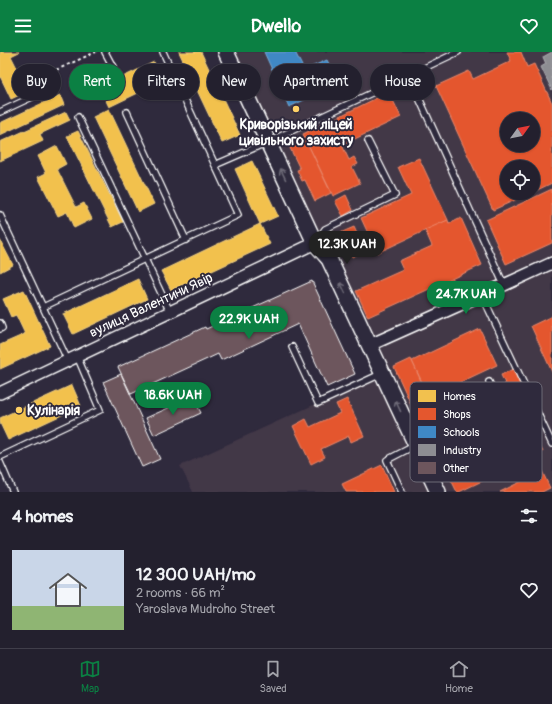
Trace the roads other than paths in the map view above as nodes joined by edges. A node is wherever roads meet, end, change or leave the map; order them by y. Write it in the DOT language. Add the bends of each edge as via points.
graph roads {
  1 [pos="105,52"];
  2 [pos="163,52"];
  3 [pos="226,52"];
  4 [pos="458,52"];
  5 [pos="111,64"];
  6 [pos="434,64"];
  7 [pos="370,94"];
  8 [pos="26,100"];
  9 [pos="420,100"];
  10 [pos="0,112"];
  11 [pos="126,112"];
  12 [pos="78,117"];
  13 [pos="368,141"];
  14 [pos="268,142"];
  15 [pos="215,165"];
  16 [pos="0,215"];
  17 [pos="186,240"];
  18 [pos="315,243"];
  19 [pos="145,259"];
  20 [pos="552,263"];
  21 [pos="504,285"];
  22 [pos="482,295"];
  23 [pos="43,307"];
  24 [pos="170,312"];
  25 [pos="0,323"];
  26 [pos="0,329"];
  27 [pos="370,345"];
  28 [pos="292,347"];
  29 [pos="72,359"];
  30 [pos="383,373"];
  31 [pos="523,382"];
  32 [pos="0,393"];
  33 [pos="542,423"];
  34 [pos="410,432"];
  35 [pos="552,444"];
  36 [pos="410,448"];
  37 [pos="0,457"];
  38 [pos="0,462"];
  39 [pos="433,482"];
  40 [pos="13,492"];
  41 [pos="402,492"];
  42 [pos="438,492"];
  1 -- 5 [label="lane"];
  2 -- 15 [label="lane"];
  3 -- 14 [label="street"];
  4 -- 6 [label="lane"];
  7 -- 14 [label="lane"];
  8 -- 10 [label="lane"];
  9 -- 21 [label="lane"];
  11 -- 17 [label="lane"];
  12 -- 19 [label="lane"];
  13 -- 18 [label="lane" via="395,195 326,229"];
  14 -- 15 [label="lane"];
  18 -- 14 [label="street, one-way"];
  15 -- 17 [label="lane" via="238,215"];
  16 -- 23 [label="lane"];
  17 -- 19 [label="lane"];
  18 -- 24 [label="street, вулиця Валентини Явір"];
  27 -- 18 [label="street, one-way" via="329,259"];
  19 -- 23 [label="lane"];
  19 -- 24 [label="lane"];
  20 -- 21 [label="street"];
  21 -- 22 [label="street"];
  22 -- 27 [label="street"];
  22 -- 31 [label="lane"];
  23 -- 29 [label="lane"];
  24 -- 29 [label="street, вулиця Валентини Явір"];
  25 -- 26 [label="lane"];
  27 -- 30 [label="street"];
  28 -- 30 [label="lane" via="318,403"];
  29 -- 32 [label="street, вулиця Валентини Явір"];
  29 -- 37 [label="lane" via="100,410"];
  34 -- 30 [label="street, one-way"];
  33 -- 35 [label="lane"];
  36 -- 41 [label="lane" via="387,460"];
  38 -- 40 [label="lane"];
  39 -- 42 [label="street"];
}
